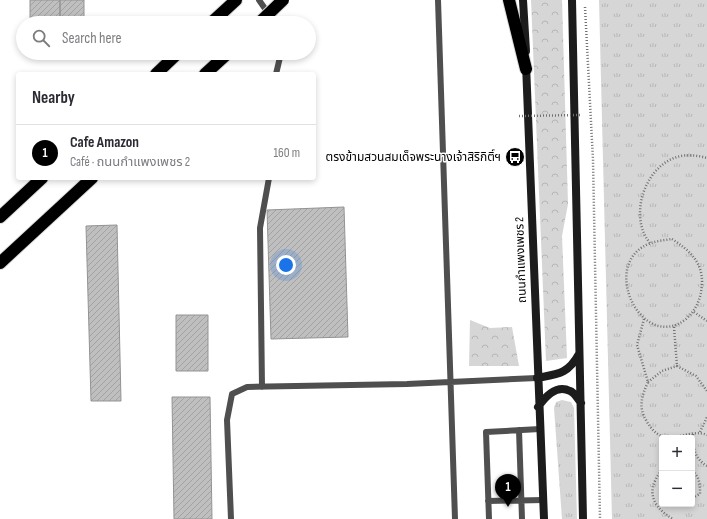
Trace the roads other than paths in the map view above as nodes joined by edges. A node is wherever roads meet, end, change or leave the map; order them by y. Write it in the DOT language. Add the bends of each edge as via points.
graph roads {
  1 [pos="236,0"];
  2 [pos="259,0"];
  3 [pos="283,0"];
  4 [pos="438,0"];
  5 [pos="509,0"];
  6 [pos="524,0"];
  7 [pos="572,0"];
  8 [pos="219,16"];
  9 [pos="266,16"];
  10 [pos="270,16"];
  11 [pos="171,60"];
  12 [pos="220,60"];
  13 [pos="279,60"];
  14 [pos="526,69"];
  15 [pos="158,72"];
  16 [pos="207,72"];
  17 [pos="276,72"];
  18 [pos="40,180"];
  19 [pos="90,180"];
  20 [pos="269,180"];
  21 [pos="0,217"];
  22 [pos="0,263"];
  23 [pos="580,354"];
  24 [pos="537,378"];
  25 [pos="450,382"];
  26 [pos="262,387"];
  27 [pos="581,403"];
  28 [pos="538,407"];
  29 [pos="540,429"];
  30 [pos="519,430"];
  31 [pos="522,500"];
  32 [pos="543,500"];
  33 [pos="488,501"];
  34 [pos="231,519"];
  35 [pos="454,519"];
  36 [pos="489,519"];
  37 [pos="522,519"];
  38 [pos="544,519"];
  39 [pos="584,519"];
  1 -- 8 [label="highway"];
  2 -- 10 [label="lane"];
  3 -- 9 [label="highway, bridge"];
  4 -- 25 [label="lane"];
  5 -- 14 [label="highway"];
  6 -- 14 [label="main road, ถนนกำแพงเพชร 2"];
  7 -- 23 [label="main road"];
  11 -- 15 [label="highway"];
  12 -- 16 [label="highway"];
  13 -- 17 [label="lane"];
  14 -- 24 [label="main road, ถนนกำแพงเพชร 2"];
  18 -- 21 [label="highway"];
  19 -- 22 [label="highway"];
  20 -- 26 [label="lane" via="260,228"];
  23 -- 24 [label="main road" via="566,371"];
  23 -- 27 [label="main road"];
  24 -- 25 [label="lane"];
  24 -- 28 [label="main road, ถนนกำแพงเพชร 2"];
  25 -- 26 [label="lane"];
  25 -- 35 [label="lane"];
  26 -- 34 [label="lane" via="247,387 232,394 227,420"];
  27 -- 28 [label="main road" via="571,391 562,389 551,392"];
  27 -- 39 [label="main road"];
  28 -- 29 [label="main road, ถนนกำแพงเพชร 2"];
  29 -- 30 [label="lane"];
  29 -- 32 [label="main road, ถนนกำแพงเพชร 2"];
  30 -- 31 [label="lane"];
  30 -- 33 [label="lane" via="486,432"];
  31 -- 32 [label="lane"];
  31 -- 33 [label="lane"];
  31 -- 37 [label="lane"];
  32 -- 38 [label="main road, ถนนกำแพงเพชร 2"];
  33 -- 36 [label="lane"];
}
